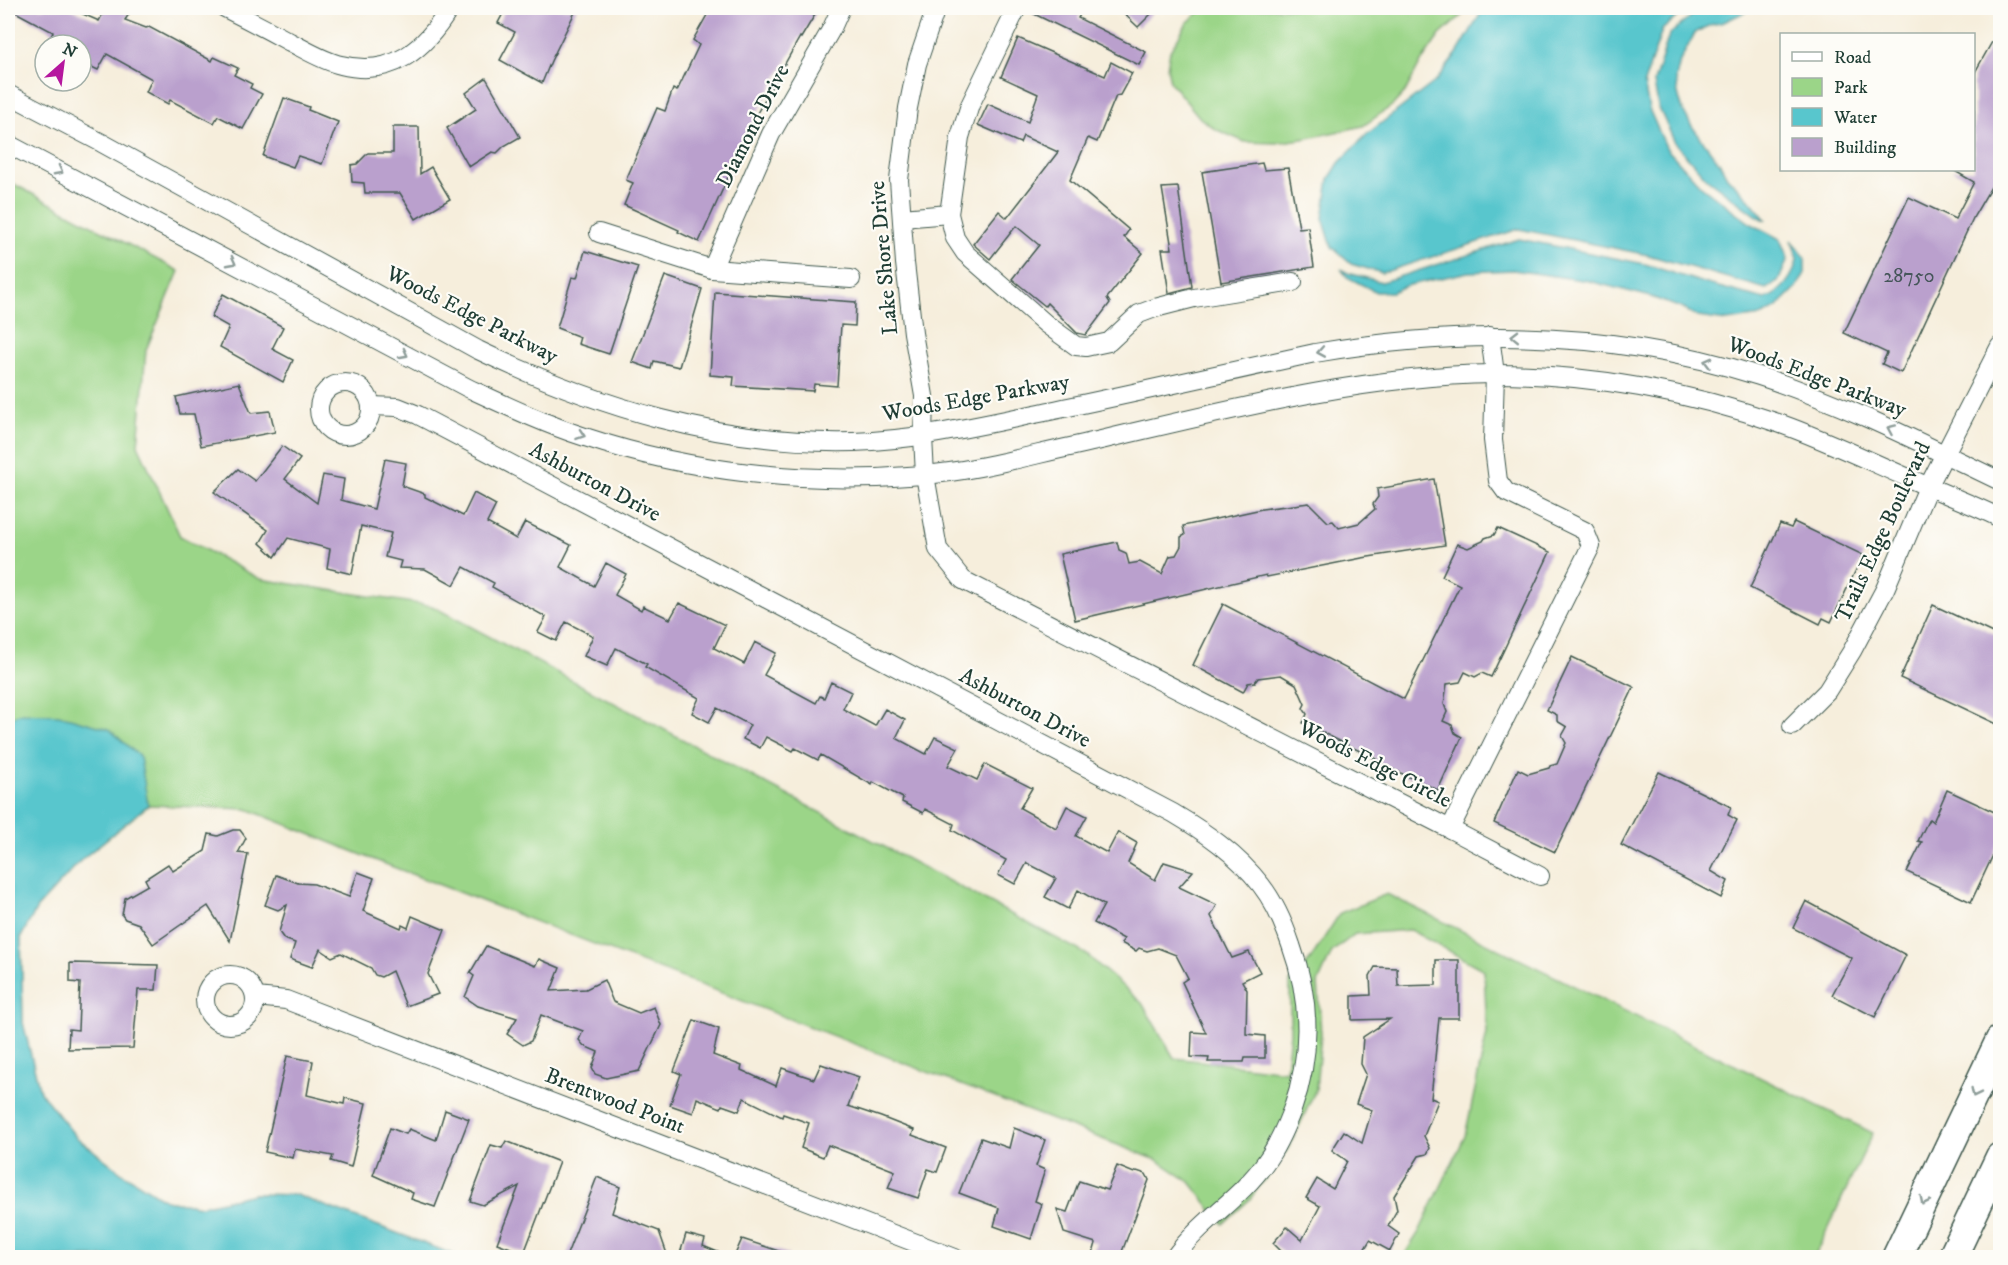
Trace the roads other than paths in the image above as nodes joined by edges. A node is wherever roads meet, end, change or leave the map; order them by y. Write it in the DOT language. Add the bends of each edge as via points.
graph roads {
  1 [pos="225,8"];
  2 [pos="450,8"];
  3 [pos="841,8"];
  4 [pos="936,8"];
  5 [pos="1017,8"];
  6 [pos="8,94"];
  7 [pos="8,144"];
  8 [pos="949,214"];
  9 [pos="902,218"];
  10 [pos="600,233"];
  11 [pos="712,269"];
  12 [pos="851,279"];
  13 [pos="1293,282"];
  14 [pos="1490,336"];
  15 [pos="2001,346"];
  16 [pos="1495,374"];
  17 [pos="371,406"];
  18 [pos="923,437"];
  19 [pos="1946,455"];
  20 [pos="925,475"];
  21 [pos="2001,481"];
  22 [pos="1928,487"];
  23 [pos="2001,518"];
  24 [pos="1792,726"];
  25 [pos="1450,830"];
  26 [pos="1540,876"];
  27 [pos="256,997"];
  28 [pos="2001,1040"];
  29 [pos="1997,1164"];
  30 [pos="955,1257"];
  31 [pos="1174,1257"];
  32 [pos="1896,1257"];
  33 [pos="1952,1257"];
  1 -- 2 [label="street" via="320,57 363,69 389,65 413,53"];
  3 -- 11 [label="street, Diamond Drive" via="771,134"];
  4 -- 9 [label="street, Lake Shore Drive" via="917,64 909,108 899,180"];
  5 -- 8 [label="street" via="975,95 960,137"];
  6 -- 18 [label="street, Woods Edge Parkway" via="478,350 591,398 680,424 747,435 852,442"];
  7 -- 20 [label="street, one-way" via="468,388 585,437 661,458 764,474 866,478"];
  8 -- 9 [label="street"];
  8 -- 13 [label="street" via="965,253 1076,346 1109,342 1139,314 1155,308"];
  9 -- 18 [label="street, Lake Shore Drive" via="913,333 924,396"];
  10 -- 11 [label="street"];
  11 -- 12 [label="street"];
  14 -- 16 [label="street, Woods Edge Circle"];
  14 -- 18 [label="street, Woods Edge Parkway, one-way" via="1417,339 1315,353"];
  19 -- 14 [label="street, Woods Edge Parkway, one-way" via="1834,404 1705,360 1590,341"];
  15 -- 19 [label="street, Trails Edge Boulevard"];
  16 -- 20 [label="street" via="1358,385"];
  16 -- 22 [label="street" via="1608,382 1724,406 1781,424"];
  16 -- 25 [label="street, Woods Edge Circle" via="1493,440 1498,481 1506,492 1585,531 1591,546"];
  17 -- 31 [label="street, Ashburton Drive" via="407,411 460,437 1173,813 1242,864 1271,899 1297,960 1308,1019 1305,1064 1283,1132 1266,1162"];
  18 -- 20 [label="street, Woods Edge Circle"];
  19 -- 21 [label="street, Woods Edge Parkway"];
  19 -- 22 [label="street, Trails Edge Boulevard"];
  20 -- 25 [label="street, Woods Edge Circle" via="938,549 963,580"];
  22 -- 23 [label="street"];
  22 -- 24 [label="street, Trails Edge Boulevard" via="1885,589 1852,651 1827,691"];
  25 -- 26 [label="street"];
  27 -- 30 [label="street, Brentwood Point" via="286,1000"];
  28 -- 32 [label="main road, one-way"];
  29 -- 33 [label="main road"];
}
